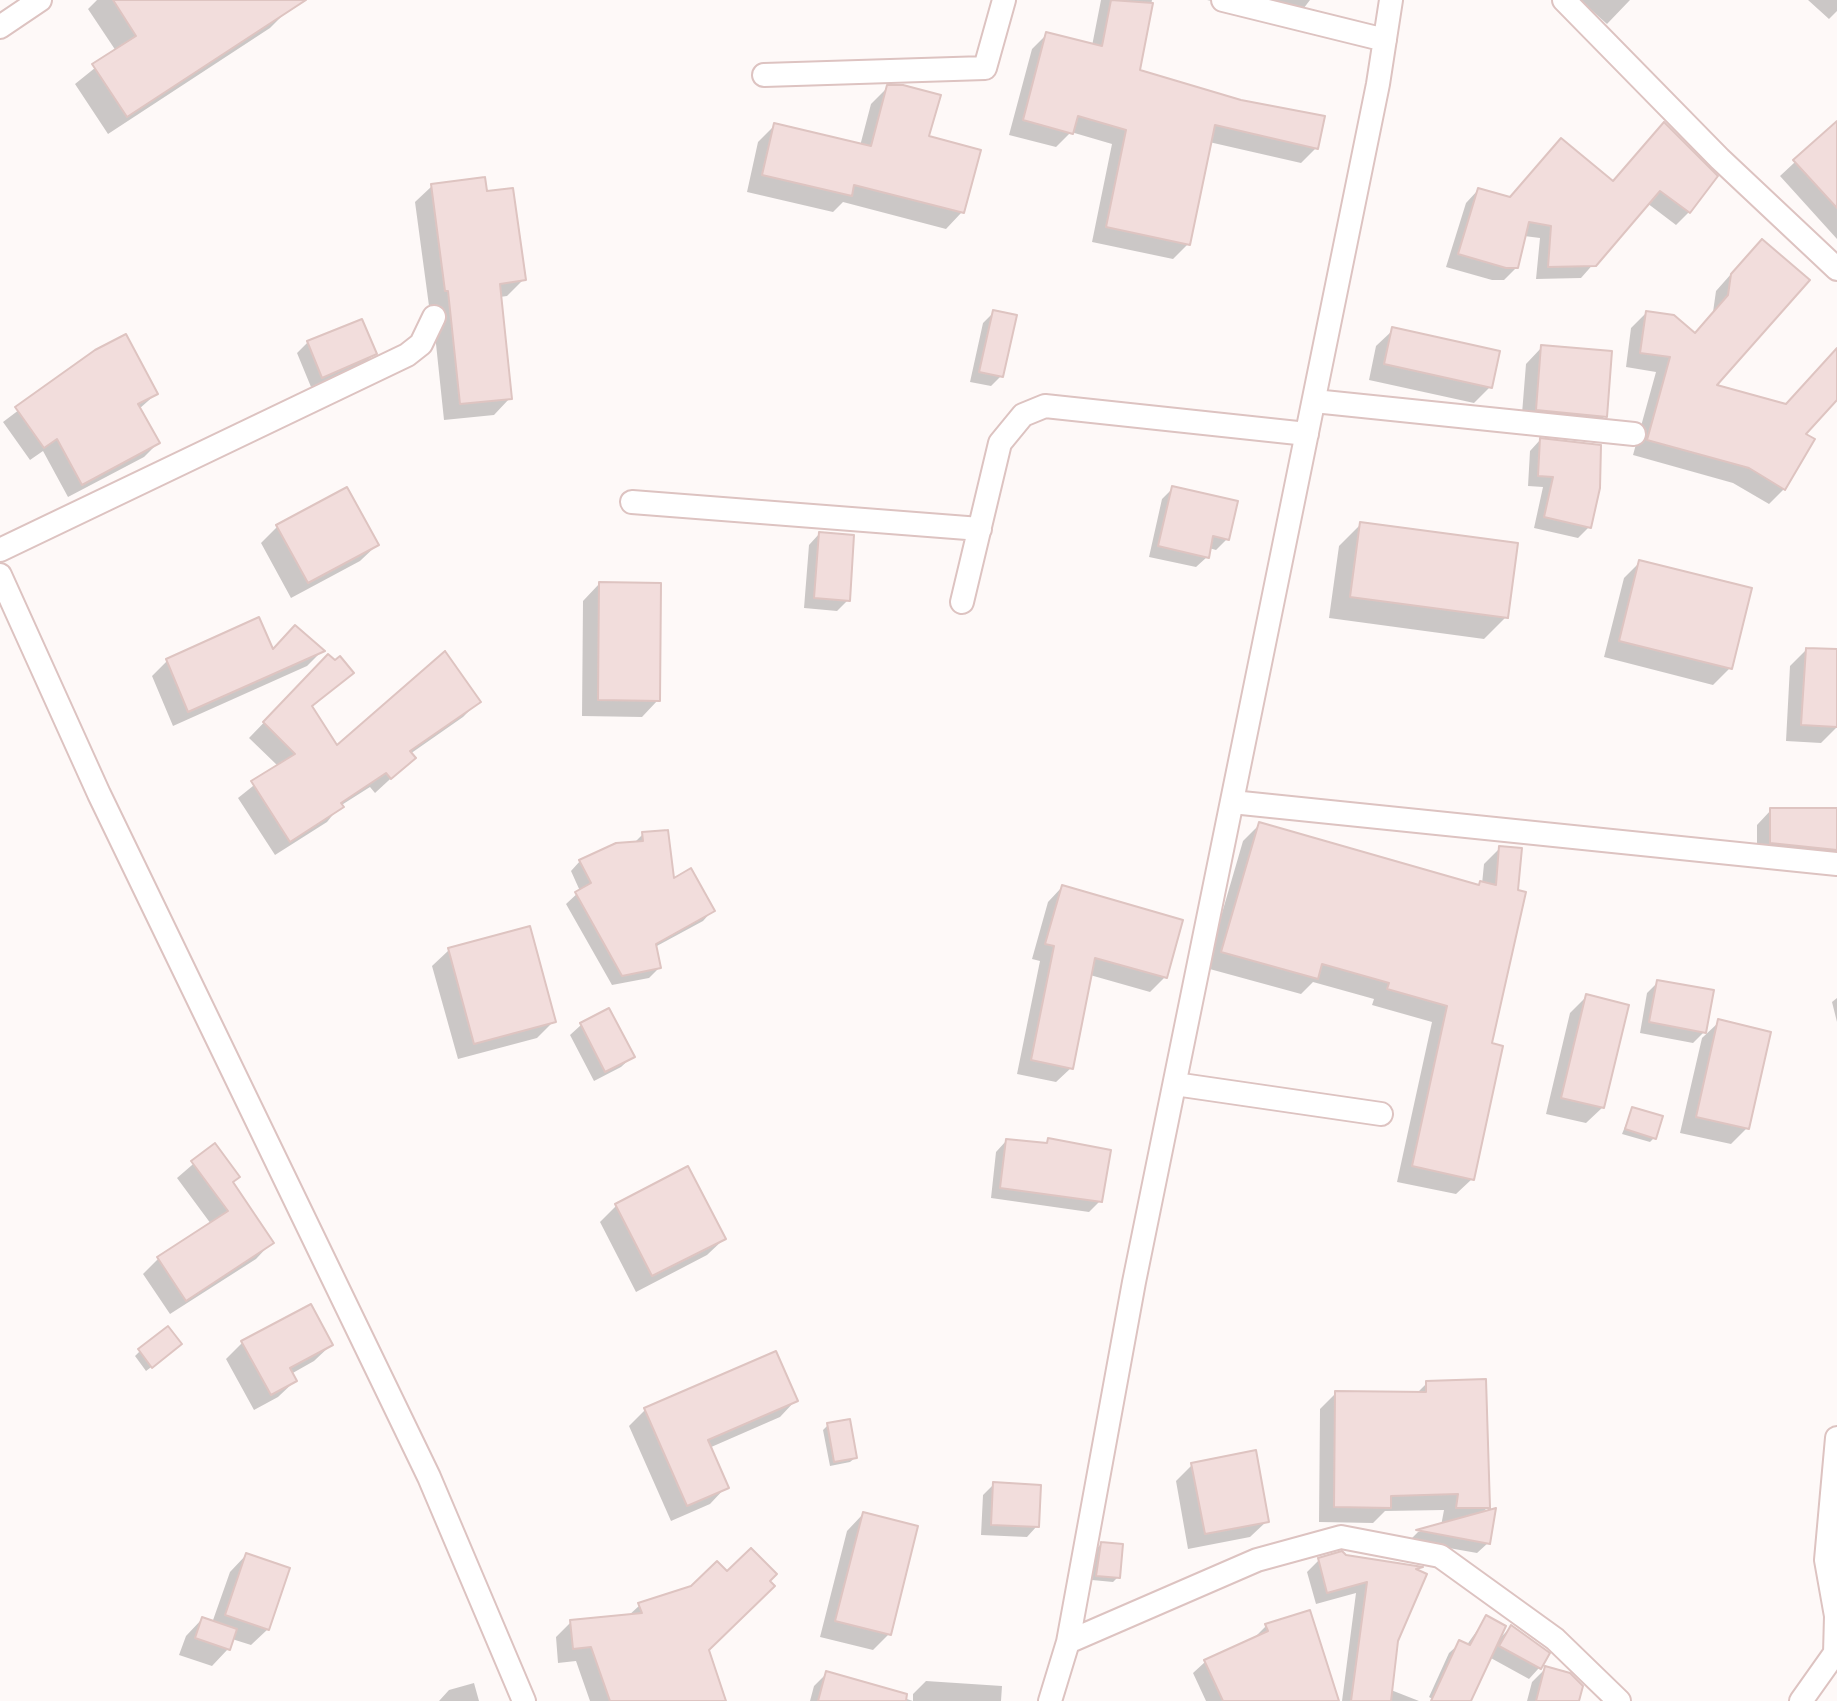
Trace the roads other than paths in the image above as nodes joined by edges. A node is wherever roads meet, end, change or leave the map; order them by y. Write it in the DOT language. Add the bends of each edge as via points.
graph roads {
  1 [pos="40,0"];
  2 [pos="1004,0"];
  3 [pos="1223,0"];
  4 [pos="1391,0"];
  5 [pos="1564,0"];
  6 [pos="0,27"];
  7 [pos="1385,40"];
  8 [pos="764,75"];
  9 [pos="1837,269"];
  10 [pos="434,317"];
  11 [pos="1314,401"];
  12 [pos="1307,434"];
  13 [pos="1634,434"];
  14 [pos="632,502"];
  15 [pos="980,529"];
  16 [pos="0,550"];
  17 [pos="0,575"];
  18 [pos="962,602"];
  19 [pos="1232,802"];
  20 [pos="1837,864"];
  21 [pos="1175,1084"];
  22 [pos="1381,1114"];
  23 [pos="1837,1438"];
  24 [pos="1068,1642"];
  25 [pos="524,1701"];
  26 [pos="1050,1701"];
  27 [pos="1619,1701"];
  28 [pos="1801,1701"];
  1 -- 6 [label="street"];
  2 -- 8 [label="street" via="985,68"];
  3 -- 7 [label="street"];
  4 -- 7 [label="street"];
  5 -- 9 [label="street"];
  7 -- 11 [label="street"];
  10 -- 16 [label="street" via="421,344 407,355"];
  11 -- 12 [label="street"];
  11 -- 13 [label="street"];
  12 -- 15 [label="street" via="1045,406 1023,415 1000,443"];
  12 -- 19 [label="street"];
  14 -- 15 [label="street"];
  15 -- 18 [label="street"];
  17 -- 25 [label="street" via="99,794 429,1477"];
  19 -- 20 [label="street"];
  19 -- 21 [label="street"];
  21 -- 22 [label="street"];
  21 -- 24 [label="street"];
  23 -- 28 [label="street" via="1826,1560 1836,1616 1835,1653"];
  24 -- 26 [label="street"];
  24 -- 27 [label="street" via="1257,1560 1341,1537 1440,1556 1555,1639"];
}
